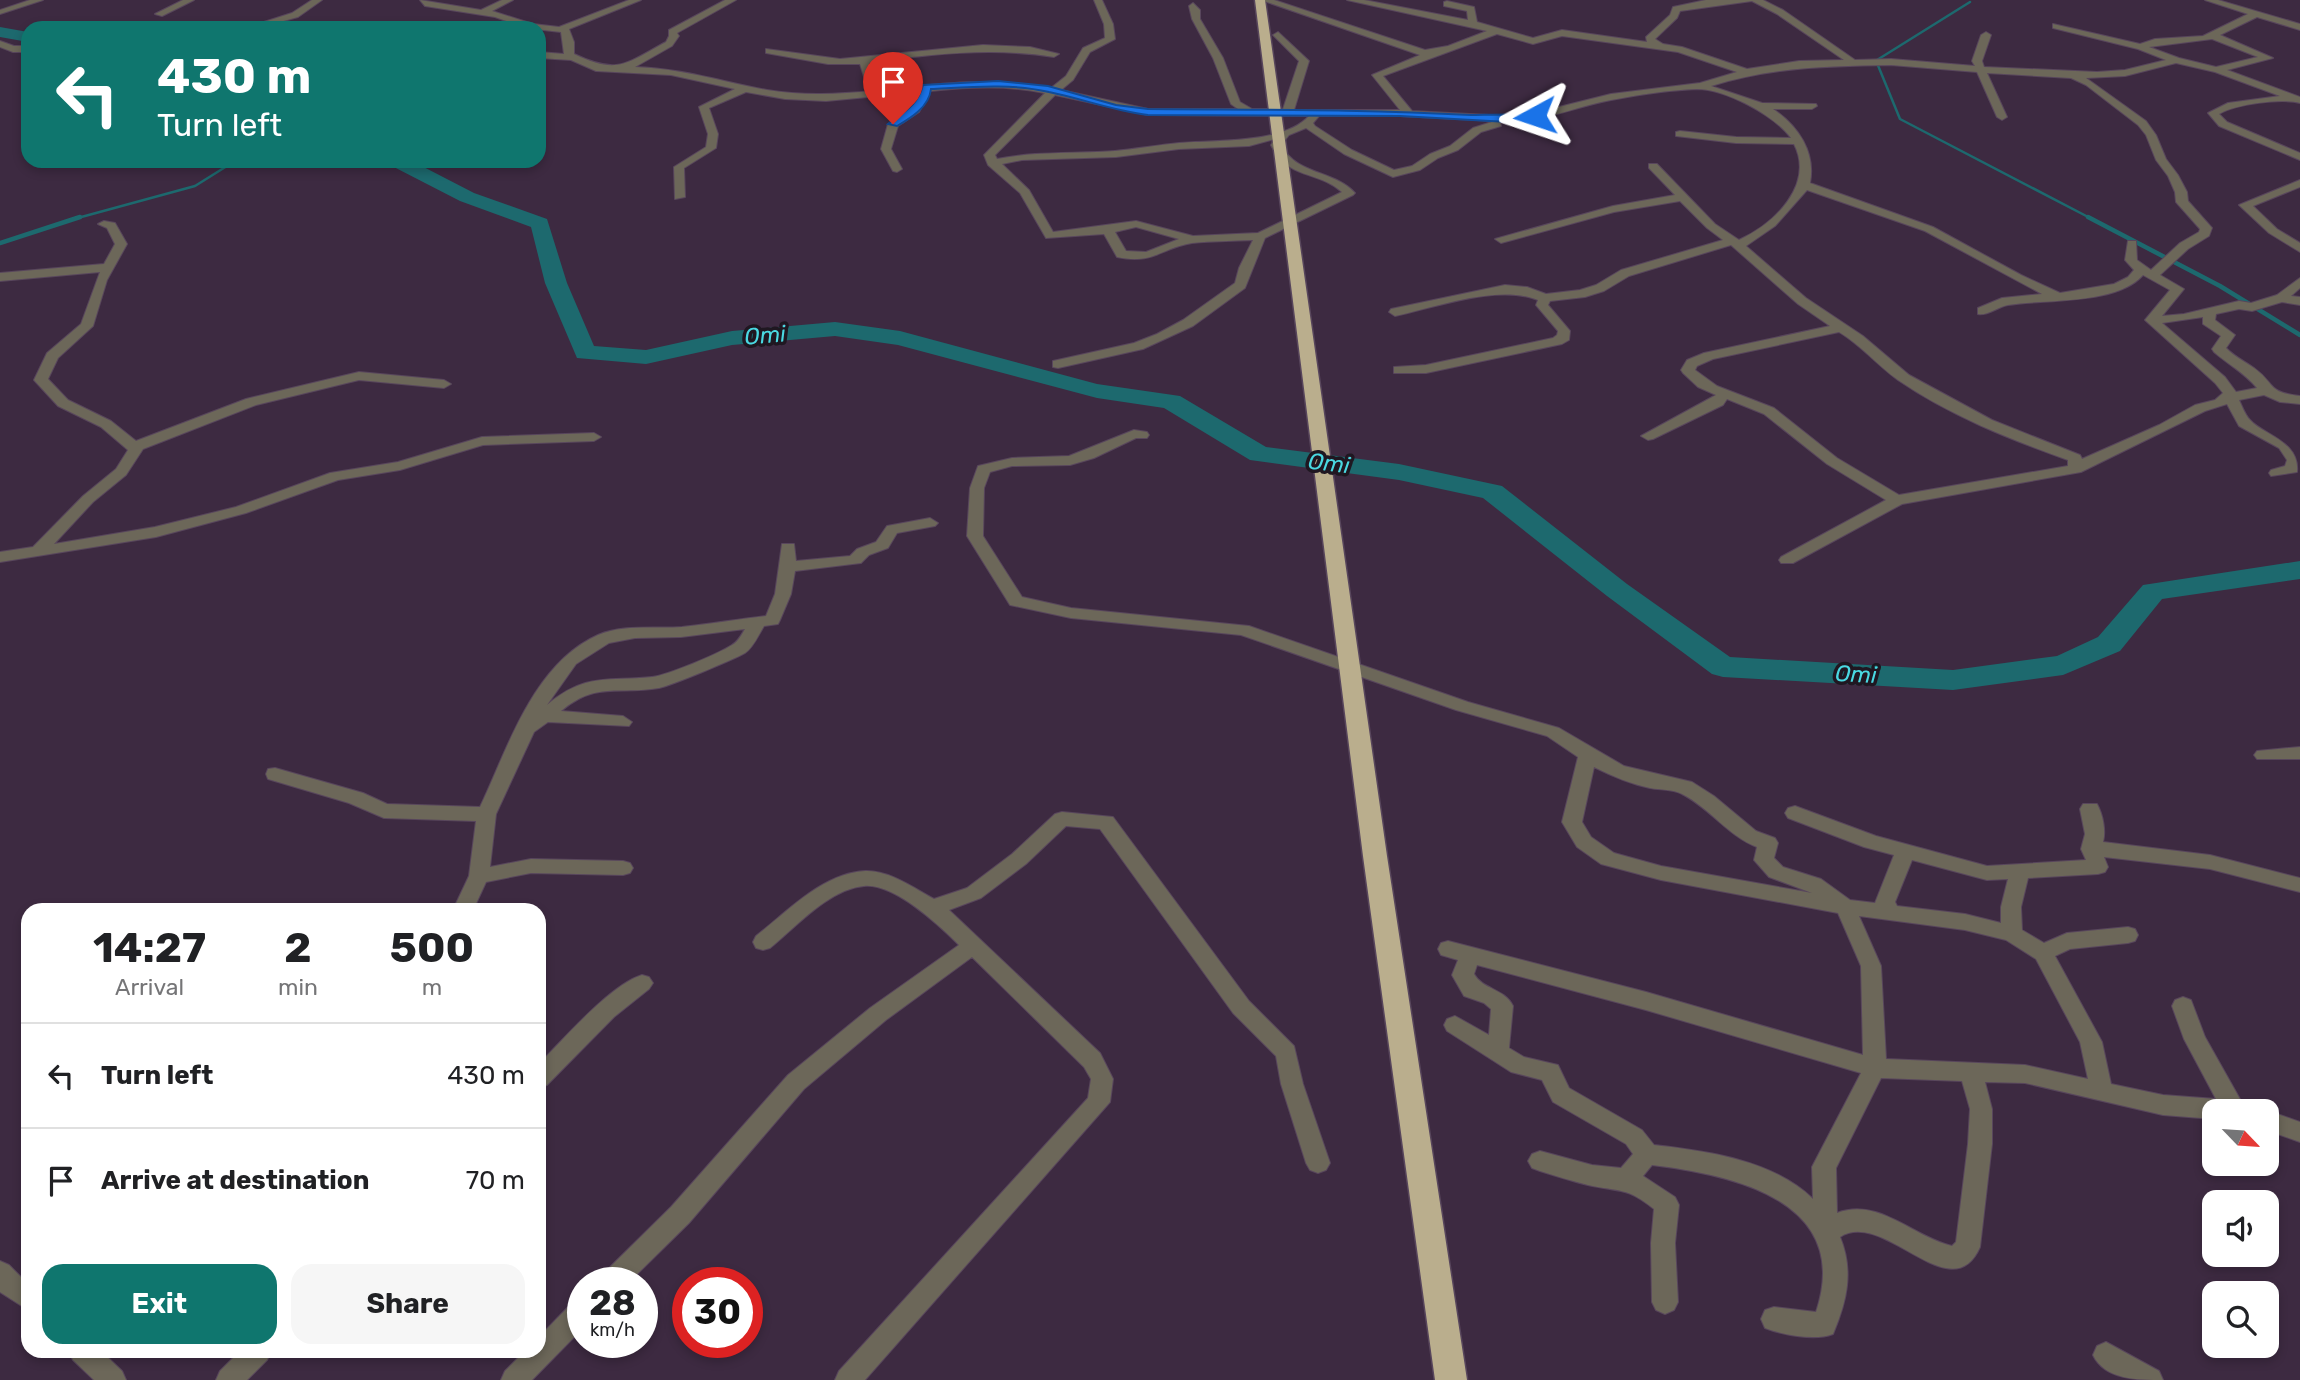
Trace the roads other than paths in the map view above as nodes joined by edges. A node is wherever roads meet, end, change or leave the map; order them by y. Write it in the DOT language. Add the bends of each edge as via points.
graph roads {
  1 [pos="28,0"];
  2 [pos="39,0"];
  3 [pos="190,0"];
  4 [pos="318,0"];
  5 [pos="509,0"];
  6 [pos="637,0"];
  7 [pos="732,0"];
  8 [pos="1098,0"];
  9 [pos="1262,0"];
  10 [pos="1351,0"];
  11 [pos="1748,0"];
  12 [pos="1756,0"];
  13 [pos="2209,0"];
  14 [pos="427,1"];
  15 [pos="1447,4"];
  16 [pos="1193,6"];
  17 [pos="3,12"];
  18 [pos="481,13"];
  19 [pos="159,14"];
  20 [pos="2256,14"];
  21 [pos="273,21"];
  22 [pos="510,21"];
  23 [pos="1473,24"];
  24 [pos="2056,26"];
  25 [pos="2300,27"];
  26 [pos="546,28"];
  27 [pos="565,30"];
  28 [pos="1495,31"];
  29 [pos="546,32"];
  30 [pos="1278,35"];
  31 [pos="1986,35"];
  32 [pos="2213,36"];
  33 [pos="0,44"];
  34 [pos="1659,45"];
  35 [pos="2141,47"];
  36 [pos="21,49"];
  37 [pos="769,51"];
  38 [pos="1434,53"];
  39 [pos="1054,54"];
  40 [pos="546,55"];
  41 [pos="573,57"];
  42 [pos="2176,60"];
  43 [pos="864,61"];
  44 [pos="1851,61"];
  45 [pos="623,69"];
  46 [pos="1979,69"];
  47 [pos="2218,69"];
  48 [pos="1746,72"];
  49 [pos="2074,75"];
  50 [pos="926,86"];
  51 [pos="1701,86"];
  52 [pos="746,88"];
  53 [pos="1055,91"];
  54 [pos="882,92"];
  55 [pos="2296,99"];
  56 [pos="1760,106"];
  57 [pos="1812,106"];
  58 [pos="1249,111"];
  59 [pos="1288,111"];
  60 [pos="1317,113"];
  61 [pos="1409,114"];
  62 [pos="2002,117"];
  63 [pos="1508,119"];
  64 [pos="1308,123"];
  65 [pos="1285,133"];
  66 [pos="1680,134"];
  67 [pos="1798,141"];
  68 [pos="2300,158"];
  69 [pos="992,163"];
  70 [pos="1653,166"];
  71 [pos="897,169"];
  72 [pos="2300,183"];
  73 [pos="1804,185"];
  74 [pos="679,197"];
  75 [pos="1683,197"];
  76 [pos="104,223"];
  77 [pos="1108,230"];
  78 [pos="1260,236"];
  79 [pos="1501,239"];
  80 [pos="1188,240"];
  81 [pos="1735,243"];
  82 [pos="2132,244"];
  83 [pos="2300,248"];
  84 [pos="110,267"];
  85 [pos="2147,273"];
  86 [pos="0,277"];
  87 [pos="2300,282"];
  88 [pos="2059,297"];
  89 [pos="2281,298"];
  90 [pos="1545,299"];
  91 [pos="2300,301"];
  92 [pos="1982,311"];
  93 [pos="1395,312"];
  94 [pos="2210,314"];
  95 [pos="2151,320"];
  96 [pos="1841,328"];
  97 [pos="1058,364"];
  98 [pos="1399,370"];
  99 [pos="444,384"];
  100 [pos="2266,391"];
  101 [pos="1723,395"];
  102 [pos="2231,396"];
  103 [pos="2300,400"];
  104 [pos="1142,435"];
  105 [pos="1648,436"];
  106 [pos="594,437"];
  107 [pos="134,447"];
  108 [pos="2076,469"];
  109 [pos="2276,474"];
  110 [pos="1897,500"];
  111 [pos="930,523"];
  112 [pos="788,547"];
  113 [pos="38,550"];
  114 [pos="0,557"];
  115 [pos="1787,560"];
  116 [pos="788,566"];
  117 [pos="759,621"];
  118 [pos="543,716"];
  119 [pos="623,722"];
  120 [pos="523,734"];
  121 [pos="2300,753"];
  122 [pos="1588,755"];
  123 [pos="2263,755"];
  124 [pos="275,774"];
  125 [pos="2090,809"];
  126 [pos="1795,813"];
  127 [pos="486,814"];
  128 [pos="2091,849"];
  129 [pos="1903,852"];
  130 [pos="624,868"];
  131 [pos="2019,873"];
  132 [pos="479,876"];
  133 [pos="2300,885"];
  134 [pos="466,903"];
  135 [pos="933,907"];
  136 [pos="1844,907"];
  137 [pos="1891,913"];
  138 [pos="2012,934"];
  139 [pos="2128,935"];
  140 [pos="763,942"];
  141 [pos="972,946"];
  142 [pos="1448,949"];
  143 [pos="2043,953"];
  144 [pos="1470,955"];
  145 [pos="642,983"];
  146 [pos="2183,1006"];
  147 [pos="1455,1025"];
  148 [pos="1498,1051"];
  149 [pos="1875,1068"];
  150 [pos="546,1071"];
  151 [pos="1971,1073"];
  152 [pos="2102,1091"];
  153 [pos="2230,1099"];
  154 [pos="2202,1110"];
  155 [pos="2279,1125"];
  156 [pos="2300,1132"];
  157 [pos="1647,1154"];
  158 [pos="1540,1161"];
  159 [pos="1318,1163"];
  160 [pos="1626,1179"];
  161 [pos="1826,1233"];
  162 [pos="627,1267"];
  163 [pos="0,1273"];
  164 [pos="21,1294"];
  165 [pos="1665,1302"];
  166 [pos="1774,1319"];
  167 [pos="567,1326"];
  168 [pos="546,1348"];
  169 [pos="2106,1355"];
  170 [pos="89,1358"];
  171 [pos="251,1358"];
  172 [pos="536,1358"];
  173 [pos="113,1380"];
  174 [pos="229,1380"];
  175 [pos="514,1380"];
  176 [pos="848,1380"];
  177 [pos="1451,1380"];
  178 [pos="2150,1380"];
  1 -- 2 [label="street"];
  2 -- 17 [label="street"];
  3 -- 19 [label="street"];
  4 -- 21 [label="street" via="295,15"];
  5 -- 18 [label="street"];
  6 -- 27 [label="street"];
  7 -- 45 [label="street" via="672,32 670,44"];
  8 -- 53 [label="street" via="1109,22 1110,39 1086,50 1070,78"];
  9 -- 38 [label="street"];
  9 -- 177 [label="highway" via="1375,856"];
  10 -- 23 [label="street"];
  11 -- 34 [label="street" via="1675,9 1674,16 1649,39"];
  12 -- 44 [label="street"];
  13 -- 20 [label="street"];
  14 -- 18 [label="street"];
  15 -- 23 [label="street" via="1471,9"];
  16 -- 58 [label="street" via="1236,103"];
  18 -- 22 [label="street"];
  20 -- 25 [label="street"];
  20 -- 32 [label="street"];
  23 -- 28 [label="street"];
  24 -- 35 [label="street"];
  26 -- 27 [label="street"];
  27 -- 29 [label="street"];
  27 -- 41 [label="street"];
  28 -- 34 [label="street" via="1532,41 1562,33"];
  28 -- 38 [label="street"];
  30 -- 59 [label="street" via="1304,61"];
  31 -- 46 [label="street" via="1976,61"];
  32 -- 35 [label="street"];
  32 -- 47 [label="street" via="2268,58"];
  33 -- 36 [label="street"];
  34 -- 48 [label="street"];
  35 -- 42 [label="street"];
  37 -- 43 [label="street" via="830,63"];
  38 -- 61 [label="street" via="1377,75"];
  39 -- 43 [label="street" via="964,49"];
  40 -- 41 [label="street"];
  41 -- 45 [label="street" via="596,68"];
  42 -- 47 [label="street"];
  42 -- 49 [label="street" via="2125,73"];
  43 -- 54 [label="street" via="870,80"];
  44 -- 46 [label="street"];
  44 -- 48 [label="street"];
  45 -- 52 [label="street" via="670,71"];
  46 -- 49 [label="street"];
  46 -- 62 [label="street"];
  47 -- 55 [label="street"];
  48 -- 51 [label="street"];
  49 -- 85 [label="street" via="2142,122 2173,175 2182,202 2206,228 2205,234"];
  50 -- 53 [label="street" via="998,84"];
  50 -- 54 [label="street"];
  50 -- 71 [label="street" via="926,94 911,115 893,124 886,149"];
  51 -- 56 [label="street"];
  51 -- 63 [label="street" via="1611,97"];
  52 -- 54 [label="street" via="800,97"];
  52 -- 74 [label="street" via="704,107 713,134 711,148 679,167"];
  53 -- 58 [label="street" via="1148,112"];
  53 -- 69 [label="street" via="999,142 989,155"];
  55 -- 68 [label="street" via="2217,108 2213,113 2223,124"];
  56 -- 57 [label="street"];
  56 -- 67 [label="street"];
  58 -- 59 [label="street"];
  59 -- 60 [label="street"];
  60 -- 61 [label="street"];
  60 -- 64 [label="street"];
  61 -- 63 [label="street"];
  63 -- 64 [label="street" via="1478,130 1416,168 1393,174 1348,152"];
  64 -- 65 [label="street"];
  65 -- 69 [label="street" via="1249,143 1022,157"];
  65 -- 78 [label="street" via="1276,145 1285,160 1349,193"];
  66 -- 67 [label="street"];
  67 -- 73 [label="street" via="1807,162"];
  69 -- 77 [label="street" via="1021,186 1050,236"];
  70 -- 75 [label="street"];
  72 -- 83 [label="street" via="2245,205"];
  73 -- 81 [label="street" via="1773,222 1751,240"];
  73 -- 88 [label="street" via="1929,229"];
  75 -- 79 [label="street" via="1624,206"];
  75 -- 81 [label="street"];
  76 -- 84 [label="street" via="111,225 121,244"];
  77 -- 80 [label="street" via="1136,224"];
  77 -- 80 [label="street" via="1121,254 1131,257 1150,255"];
  78 -- 80 [label="street"];
  78 -- 97 [label="street" via="1241,285 1188,323 1138,346"];
  81 -- 90 [label="street" via="1625,273 1581,294"];
  81 -- 96 [label="street" via="1794,295"];
  82 -- 85 [label="street" via="2131,260"];
  84 -- 86 [label="street"];
  84 -- 107 [label="street" via="95,295 87,326 52,356 41,380 63,403 106,424"];
  85 -- 88 [label="street" via="2119,287"];
  85 -- 95 [label="street" via="2178,289"];
  87 -- 89 [label="street"];
  88 -- 92 [label="street" via="1998,303"];
  89 -- 91 [label="street"];
  89 -- 94 [label="street"];
  90 -- 93 [label="street" via="1506,289"];
  90 -- 98 [label="street" via="1542,305 1564,331 1557,341 1426,369"];
  94 -- 95 [label="street"];
  94 -- 100 [label="street" via="2208,321 2228,335 2219,349 2250,371"];
  95 -- 102 [label="street" via="2220,380"];
  96 -- 101 [label="street" via="1742,347 1692,363 1688,370 1694,379"];
  96 -- 108 [label="street" via="1859,337 1903,377 1974,419 2075,458"];
  99 -- 107 [label="street" via="359,376 251,402"];
  100 -- 102 [label="street"];
  100 -- 103 [label="street"];
  101 -- 105 [label="street" via="1718,402"];
  101 -- 110 [label="street" via="1769,411 1832,461"];
  102 -- 108 [label="street"];
  102 -- 109 [label="street" via="2244,423 2284,445 2294,460 2291,469"];
  104 -- 122 [label="street" via="1061,462 1013,461 983,469 977,488 975,536 1016,601 1071,613 1243,630 1462,706 1553,732"];
  106 -- 113 [label="street" via="482,441 400,466 334,476 242,510 156,532"];
  107 -- 113 [label="street" via="121,472"];
  108 -- 110 [label="street"];
  110 -- 115 [label="street"];
  111 -- 116 [label="street" via="892,529 882,545 855,560"];
  112 -- 116 [label="street"];
  113 -- 114 [label="street"];
  116 -- 117 [label="street" via="780,607 772,620"];
  117 -- 118 [label="street" via="741,648 659,682 606,683 583,690"];
  117 -- 120 [label="street" via="604,639 570,660 540,700"];
  118 -- 119 [label="street"];
  118 -- 120 [label="street"];
  120 -- 127 [label="street"];
  121 -- 123 [label="street"];
  122 -- 136 [label="street" via="1617,771 1685,787 1749,836 1768,843 1764,860 1776,872 1814,884"];
  122 -- 136 [label="street" via="1572,822 1584,842 1608,859"];
  124 -- 127 [label="street" via="384,811"];
  125 -- 128 [label="street" via="2095,834"];
  126 -- 129 [label="street"];
  127 -- 132 [label="street"];
  128 -- 131 [label="street" via="2098,867"];
  128 -- 133 [label="street" via="2210,862"];
  129 -- 131 [label="street" via="1987,873"];
  129 -- 137 [label="street" via="1885,902"];
  130 -- 132 [label="street" via="531,866"];
  131 -- 138 [label="street" via="2011,907"];
  132 -- 134 [label="street"];
  135 -- 140 [label="street" via="887,883 866,878 841,884 818,898"];
  135 -- 141 [label="street"];
  135 -- 159 [label="street" via="974,893 1062,819 1106,822 1241,1007 1286,1052"];
  136 -- 137 [label="street"];
  136 -- 149 [label="street" via="1871,966"];
  137 -- 138 [label="street" via="1965,922"];
  138 -- 143 [label="street"];
  139 -- 143 [label="street" via="2067,941"];
  141 -- 162 [label="street" via="878,1014 796,1082 680,1215"];
  141 -- 176 [label="street" via="1092,1060 1102,1079 1099,1102"];
  142 -- 144 [label="street"];
  143 -- 152 [label="street" via="2091,1042"];
  144 -- 148 [label="street" via="1463,975 1472,990 1502,1006"];
  144 -- 149 [label="street"];
  145 -- 150 [label="street" via="606,1011"];
  146 -- 153 [label="street" via="2195,1039"];
  147 -- 148 [label="street"];
  148 -- 157 [label="street" via="1519,1065 1550,1072 1561,1095 1634,1137"];
  149 -- 151 [label="street"];
  149 -- 161 [label="street" via="1824,1167"];
  151 -- 152 [label="street" via="2025,1074"];
  151 -- 161 [label="street" via="1980,1109 1980,1144 1968,1247 1956,1259 1939,1256 1908,1237 1855,1219"];
  152 -- 154 [label="street"];
  155 -- 156 [label="street"];
  157 -- 160 [label="street"];
  157 -- 161 [label="street" via="1690,1159 1783,1189"];
  158 -- 160 [label="street"];
  160 -- 165 [label="street" via="1667,1205"];
  161 -- 166 [label="street" via="1839,1278 1824,1325"];
  163 -- 164 [label="street"];
  167 -- 168 [label="street"];
  169 -- 178 [label="street"];
  170 -- 173 [label="street"];
  171 -- 174 [label="street"];
  172 -- 175 [label="street"];
}
